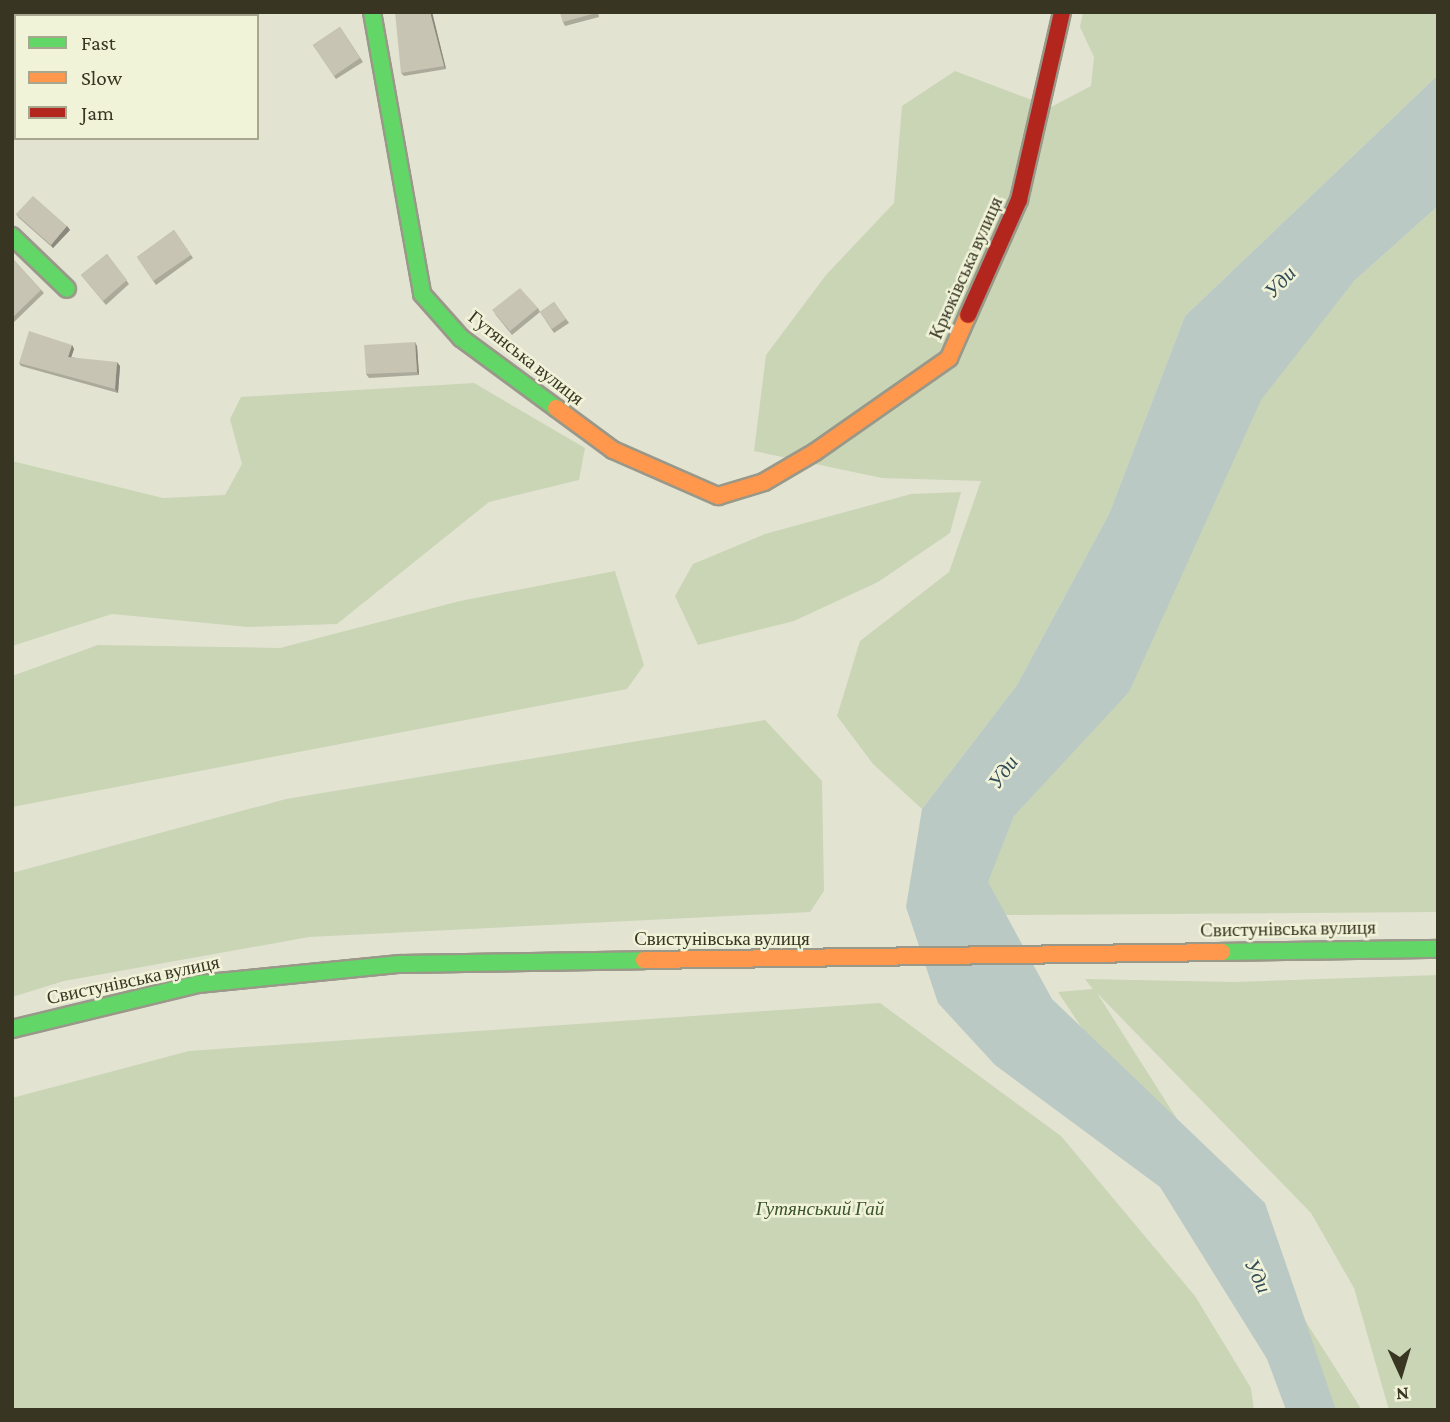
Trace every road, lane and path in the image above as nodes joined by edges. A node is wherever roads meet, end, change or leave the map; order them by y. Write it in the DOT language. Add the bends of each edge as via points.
graph roads {
  1 [pos="372,12"];
  2 [pos="1062,12"];
  3 [pos="12,236"];
  4 [pos="67,289"];
  5 [pos="718,495"];
  6 [pos="1438,949"];
  7 [pos="12,1030"];
  1 -- 5 [label="main road, Гутянська вулиця" via="408,242 422,294 461,338 612,450"];
  2 -- 5 [label="main road, Крюківська вулиця" via="1019,200 949,358 815,452 764,482"];
  3 -- 4 [label="main road"];
  6 -- 7 [label="main road, Свистунівська вулиця" via="400,964 198,984"];
}
